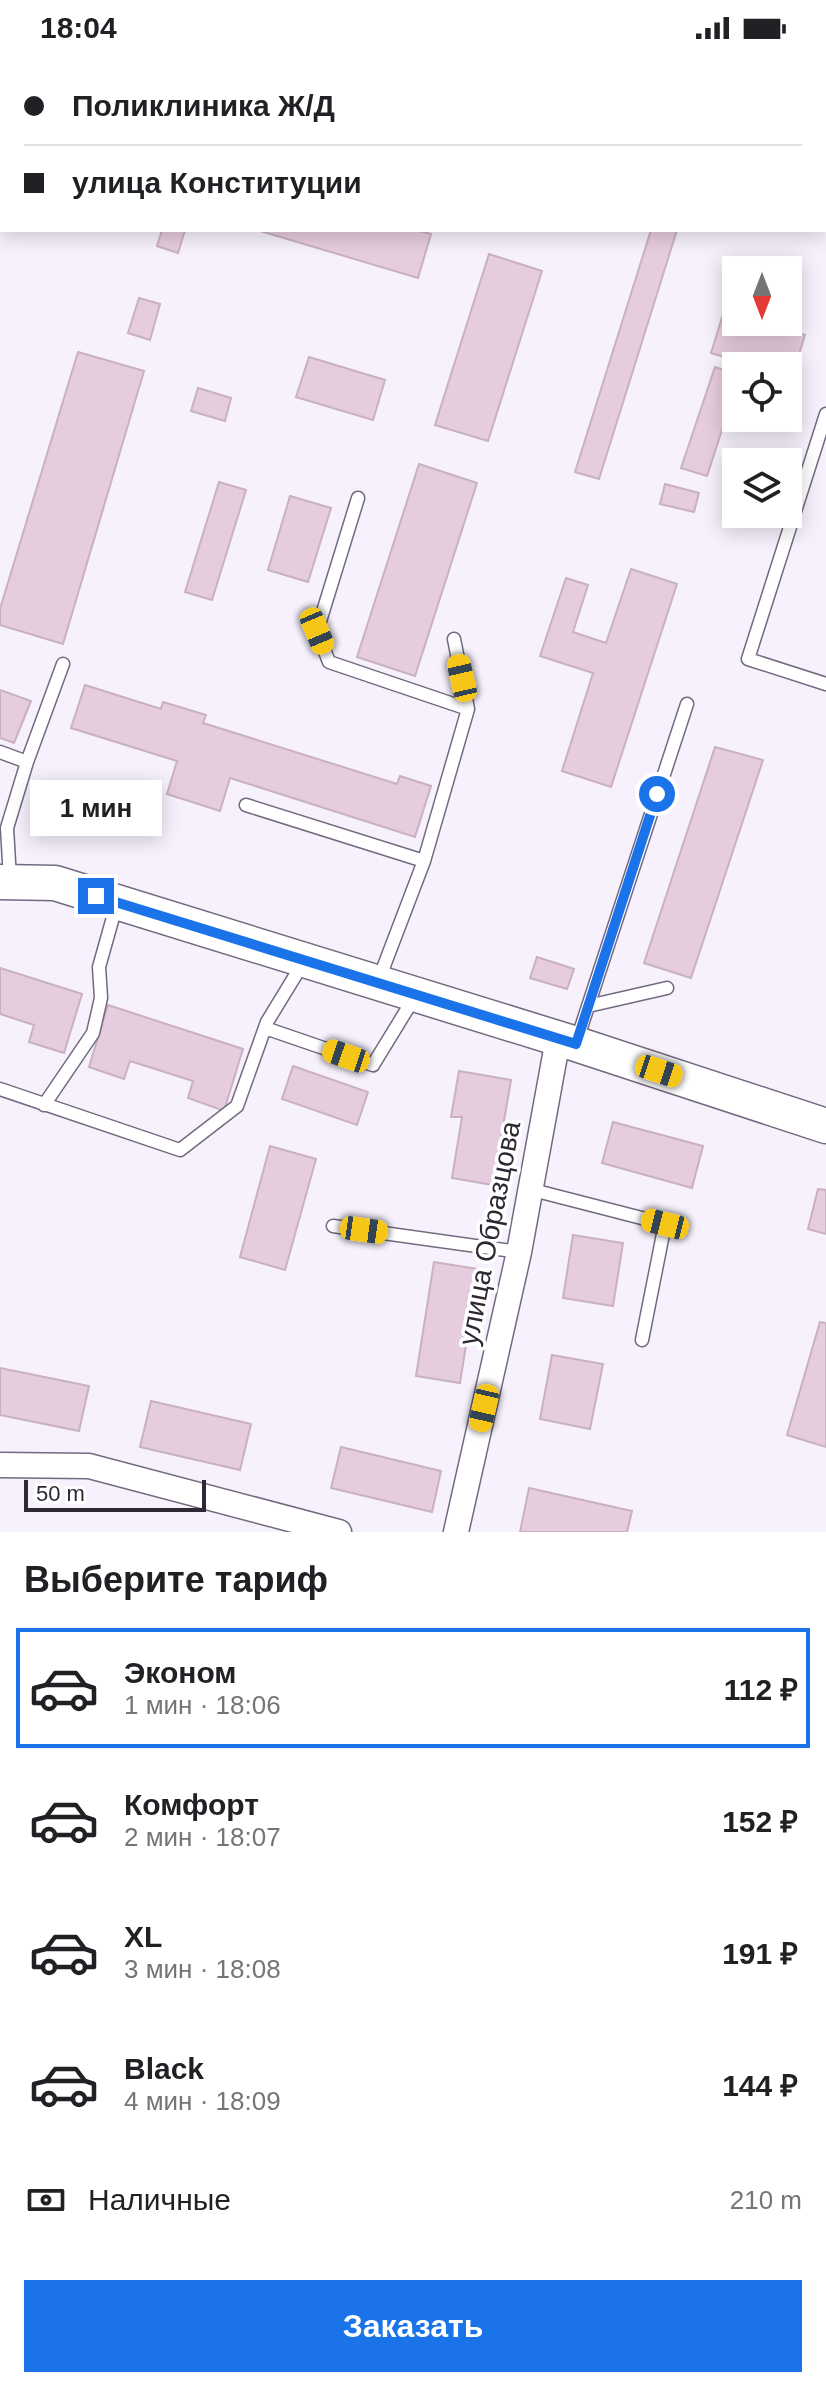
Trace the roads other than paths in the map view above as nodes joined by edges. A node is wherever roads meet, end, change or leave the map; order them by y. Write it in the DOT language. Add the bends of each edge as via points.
graph roads {
  1 [pos="826,414"];
  2 [pos="358,498"];
  3 [pos="454,639"];
  4 [pos="63,664"];
  5 [pos="826,684"];
  6 [pos="687,704"];
  7 [pos="468,709"];
  8 [pos="0,752"];
  9 [pos="27,762"];
  10 [pos="246,805"];
  11 [pos="424,861"];
  12 [pos="5,882"];
  13 [pos="117,902"];
  14 [pos="305,960"];
  15 [pos="377,983"];
  16 [pos="667,988"];
  17 [pos="416,995"];
  18 [pos="588,1006"];
  19 [pos="265,1028"];
  20 [pos="567,1041"];
  21 [pos="0,1089"];
  22 [pos="44,1105"];
  23 [pos="826,1126"];
  24 [pos="529,1189"];
  25 [pos="333,1226"];
  26 [pos="519,1252"];
  27 [pos="642,1340"];
  28 [pos="0,1465"];
  29 [pos="339,1532"];
  30 [pos="456,1532"];
  1 -- 5 [label="lane" via="748,659"];
  2 -- 7 [label="lane" via="317,631 329,662"];
  3 -- 7 [label="lane"];
  4 -- 9 [label="lane"];
  6 -- 18 [label="lane"];
  7 -- 11 [label="lane"];
  8 -- 9 [label="lane"];
  9 -- 12 [label="lane" via="7,828"];
  10 -- 11 [label="lane"];
  11 -- 15 [label="lane"];
  12 -- 13 [label="main road" via="55,883"];
  13 -- 14 [label="main road"];
  13 -- 22 [label="lane" via="99,967 101,998 93,1033"];
  14 -- 15 [label="main road"];
  14 -- 19 [label="lane"];
  15 -- 17 [label="main road"];
  16 -- 18 [label="lane"];
  17 -- 19 [label="lane" via="373,1065"];
  17 -- 20 [label="main road"];
  18 -- 20 [label="lane"];
  19 -- 22 [label="lane" via="237,1106 180,1150"];
  20 -- 23 [label="main road"];
  20 -- 24 [label="street, улица Образцова"];
  21 -- 22 [label="lane"];
  24 -- 26 [label="street, улица Образцова"];
  24 -- 27 [label="lane" via="665,1224"];
  25 -- 26 [label="lane"];
  26 -- 30 [label="street, улица Образцова"];
  28 -- 29 [label="street" via="89,1466"];
}
